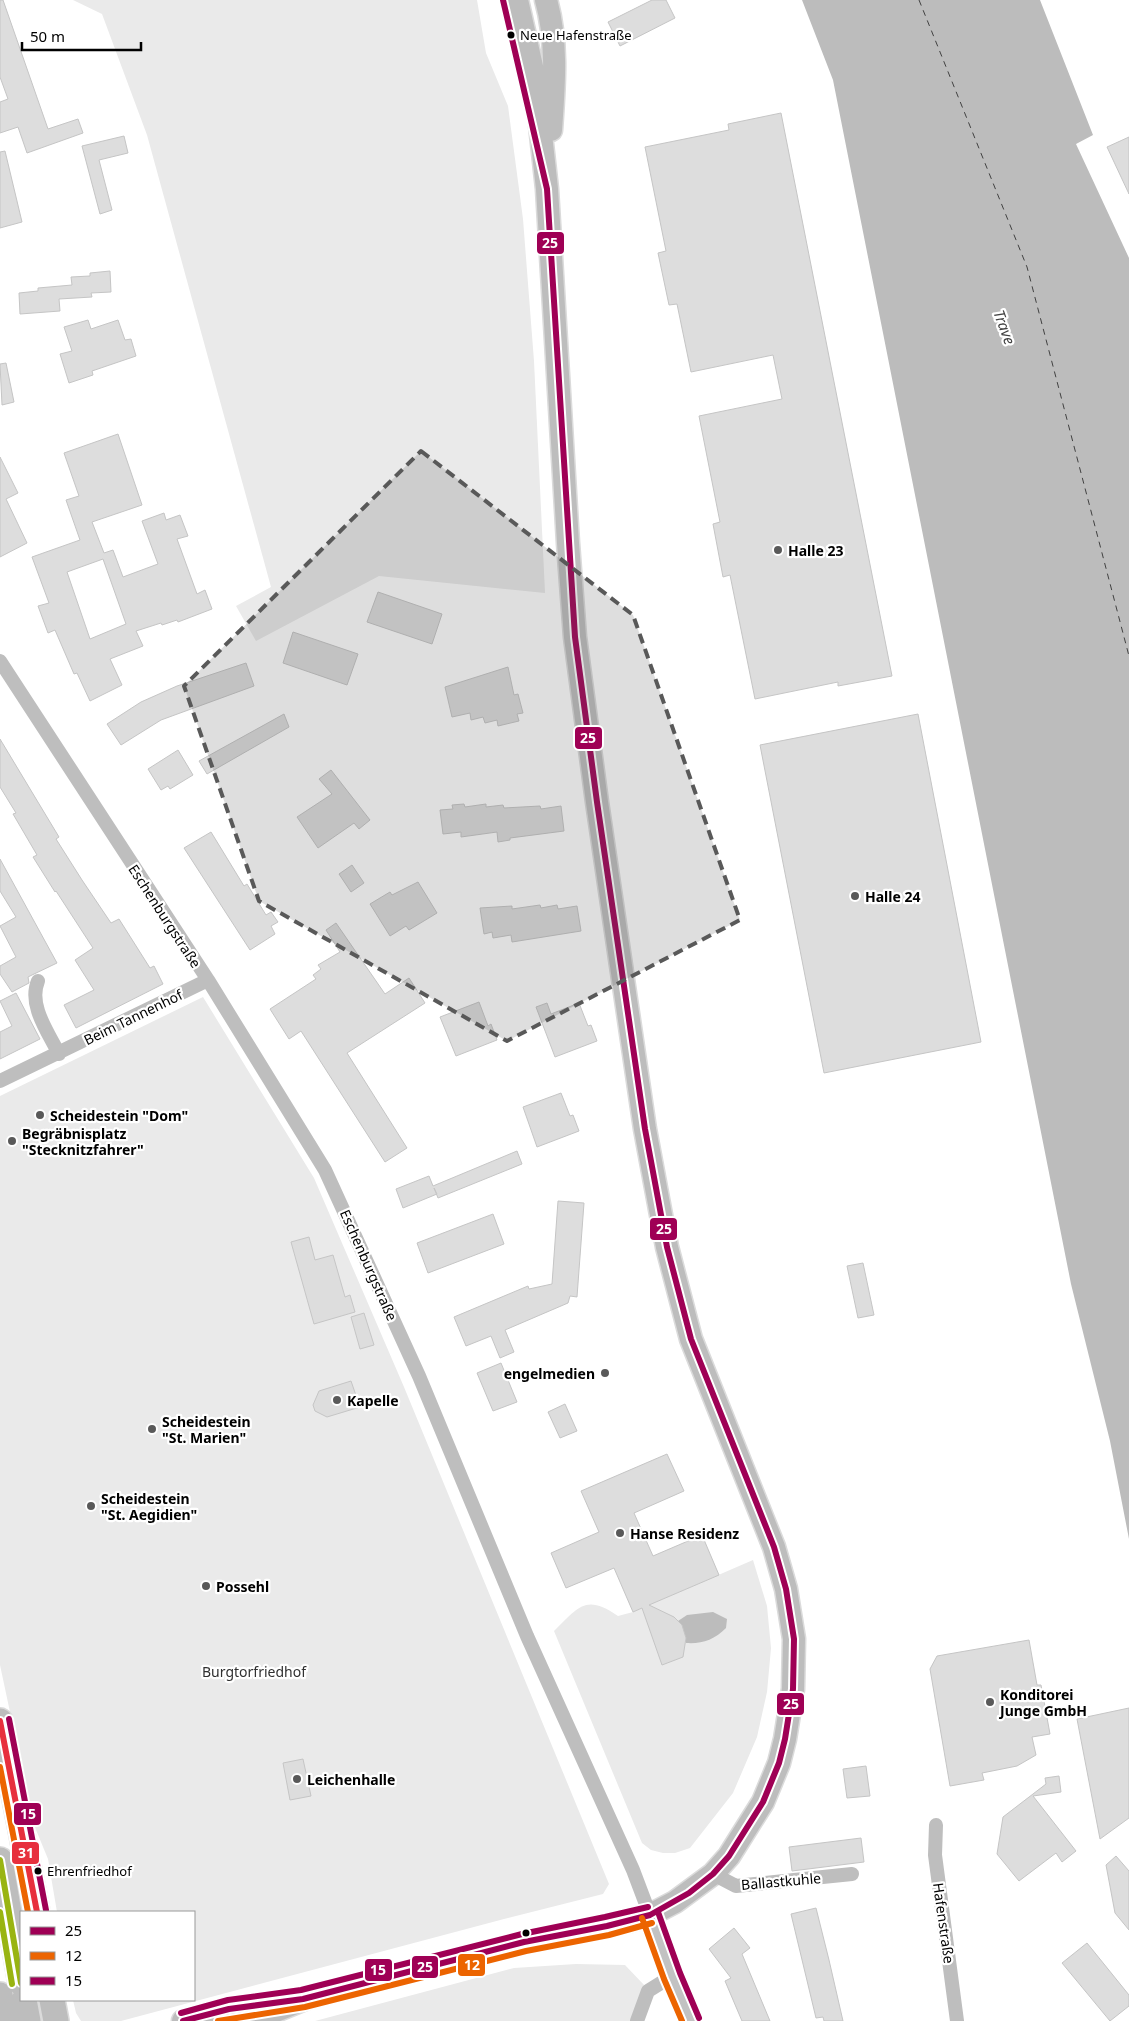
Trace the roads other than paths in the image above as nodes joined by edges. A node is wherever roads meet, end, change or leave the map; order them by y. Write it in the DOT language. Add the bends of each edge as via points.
graph roads {
  1 [pos="503,0"];
  2 [pos="516,0"];
  3 [pos="546,0"];
  4 [pos="547,188"];
  5 [pos="0,662"];
  6 [pos="208,980"];
  7 [pos="38,981"];
  8 [pos="59,1054"];
  9 [pos="0,1081"];
  10 [pos="0,1721"];
  11 [pos="936,1825"];
  12 [pos="0,1860"];
  13 [pos="713,1874"];
  14 [pos="852,1874"];
  15 [pos="37,1911"];
  16 [pos="650,1915"];
  17 [pos="672,1976"];
  18 [pos="20,1977"];
  19 [pos="0,1995"];
  20 [pos="303,1999"];
  21 [pos="24,2001"];
  22 [pos="52,2001"];
  23 [pos="5,2021"];
  24 [pos="28,2021"];
  25 [pos="56,2021"];
  26 [pos="183,2021"];
  27 [pos="251,2021"];
  28 [pos="637,2021"];
  29 [pos="691,2021"];
  30 [pos="957,2021"];
  1 -- 4 [label="main road"];
  2 -- 4 [label="main road" via="535,80"];
  3 -- 4 [label="main road" via="555,78"];
  4 -- 13 [label="main road" via="575,637 646,1138 667,1247 692,1340 774,1547 786,1589 794,1639 793,1689 779,1763 762,1802 729,1856"];
  5 -- 6 [label="street, Eschenburgstraße"];
  6 -- 8 [label="street, Beim Tannenhof"];
  6 -- 16 [label="street, Eschenburgstraße" via="325,1170 419,1376"];
  7 -- 8 [label="street" via="34,991 35,1003"];
  8 -- 9 [label="street, Beim Tannenhof"];
  10 -- 15 [label="highway"];
  11 -- 30 [label="street, Hafenstraße" via="935,1856"];
  12 -- 18 [label="highway"];
  13 -- 14 [label="street, Ballastkuhle" via="736,1886"];
  13 -- 16 [label="main road" via="675,1902"];
  16 -- 17 [label="street"];
  16 -- 20 [label="main road" via="524,1942"];
  17 -- 28 [label="street" via="648,1991"];
  17 -- 29 [label="street"];
  19 -- 23 [label="highway"];
  20 -- 26 [label="main road" via="229,2009"];
  20 -- 27 [label="main road"];
  21 -- 24 [label="highway"];
  22 -- 25 [label="highway"];
}
